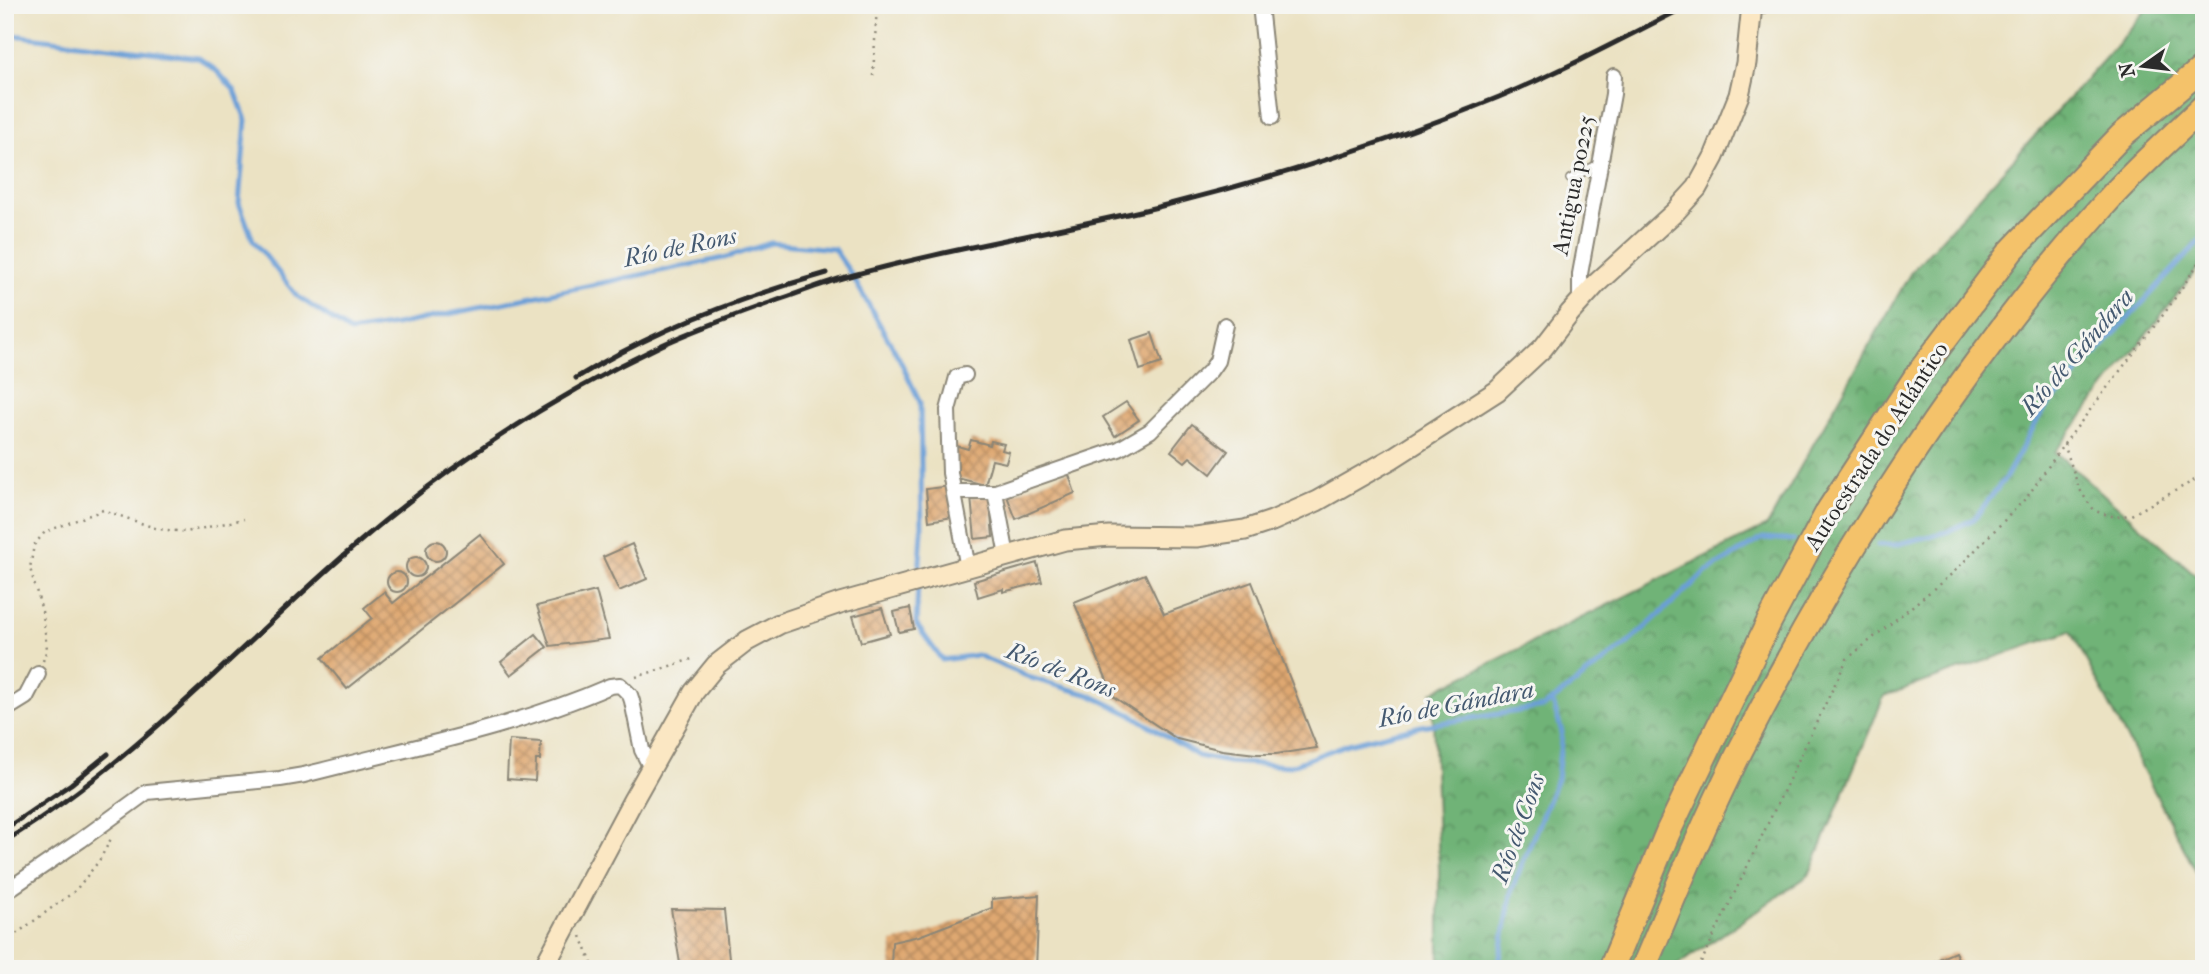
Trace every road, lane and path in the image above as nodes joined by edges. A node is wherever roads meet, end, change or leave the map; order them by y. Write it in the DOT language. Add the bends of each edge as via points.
graph roads {
  1 [pos="877,5"];
  2 [pos="1259,5"];
  3 [pos="1773,5"];
  4 [pos="1752,9"];
  5 [pos="2204,67"];
  6 [pos="873,76"];
  7 [pos="1614,76"];
  8 [pos="2204,106"];
  9 [pos="1272,117"];
  10 [pos="1600,163"];
  11 [pos="1570,179"];
  12 [pos="2204,255"];
  13 [pos="1580,301"];
  14 [pos="1225,325"];
  15 [pos="965,374"];
  16 [pos="2064,444"];
  17 [pos="2204,475"];
  18 [pos="954,492"];
  19 [pos="995,492"];
  20 [pos="244,519"];
  21 [pos="1007,556"];
  22 [pos="968,568"];
  23 [pos="692,659"];
  24 [pos="38,674"];
  25 [pos="610,686"];
  26 [pos="5,710"];
  27 [pos="651,768"];
  28 [pos="114,834"];
  29 [pos="5,892"];
  30 [pos="573,914"];
  31 [pos="5,942"];
  32 [pos="543,969"];
  33 [pos="594,969"];
  34 [pos="1611,969"];
  35 [pos="1643,969"];
  36 [pos="1698,969"];
  1 -- 6 [label="path"];
  2 -- 9 [label="street"];
  3 -- 4 [label="lane"];
  4 -- 13 [label="main road" via="1739,95 1697,188"];
  5 -- 34 [label="highway, Autoestrada do Atlántico" via="2121,136 2011,251 1916,377 1829,510 1769,622 1668,832"];
  7 -- 10 [label="street, Antigua po225"];
  8 -- 35 [label="highway, Autoestrada do Atlántico" via="2104,205 2028,295 1889,490 1809,623 1740,752"];
  10 -- 11 [label="lane"];
  10 -- 13 [label="street, Antigua po225" via="1580,274"];
  12 -- 16 [label="path"];
  13 -- 21 [label="main road" via="1544,348 1497,391 1391,459 1291,513 1226,534 1084,537"];
  14 -- 19 [label="street" via="1217,361 1210,371 1150,431 1119,449"];
  15 -- 18 [label="street" via="957,377 948,410"];
  16 -- 17 [label="path" via="2087,501 2095,511 2115,517 2131,515"];
  16 -- 36 [label="path" via="2027,497 1953,573 1847,659"];
  18 -- 19 [label="street"];
  18 -- 22 [label="street"];
  19 -- 21 [label="street"];
  20 -- 24 [label="path" via="187,532 158,529 103,510 45,532 34,545 30,568 47,649"];
  21 -- 22 [label="main road"];
  22 -- 27 [label="main road" via="798,617 747,641 706,675"];
  23 -- 25 [label="path"];
  24 -- 26 [label="street" via="26,697"];
  25 -- 27 [label="street" via="620,685 630,695 642,750"];
  25 -- 29 [label="street" via="474,734 304,775 147,792"];
  27 -- 30 [label="main road"];
  28 -- 31 [label="path" via="75,891"];
  30 -- 32 [label="main road"];
  30 -- 33 [label="path"];
}
